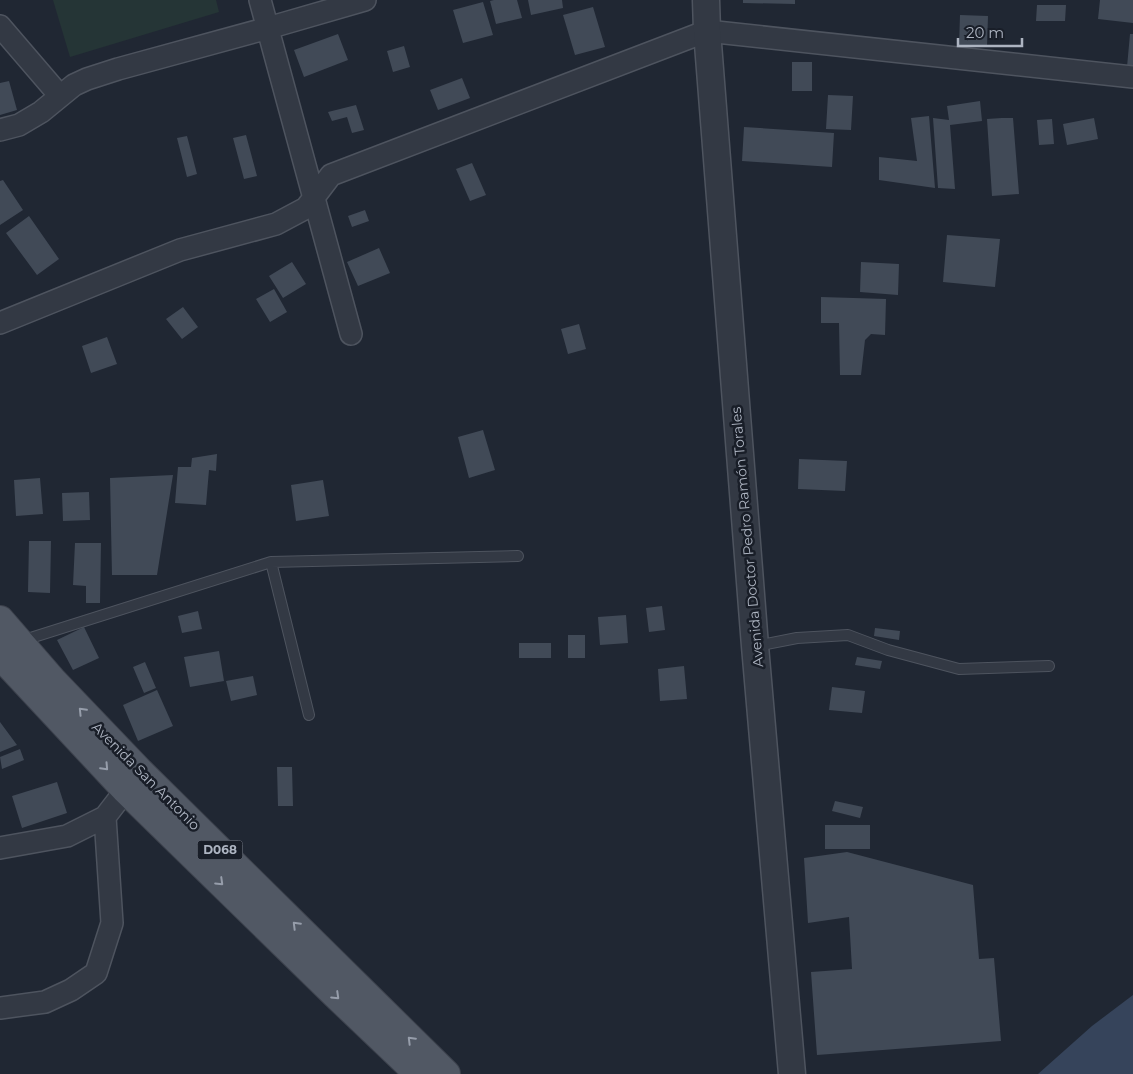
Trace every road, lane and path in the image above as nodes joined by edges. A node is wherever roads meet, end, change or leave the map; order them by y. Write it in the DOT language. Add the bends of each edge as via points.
graph roads {
  1 [pos="260,0"];
  2 [pos="365,0"];
  3 [pos="706,0"];
  4 [pos="0,26"];
  5 [pos="268,28"];
  6 [pos="707,31"];
  7 [pos="1133,78"];
  8 [pos="60,96"];
  9 [pos="0,130"];
  10 [pos="314,199"];
  11 [pos="0,323"];
  12 [pos="351,334"];
  13 [pos="518,556"];
  14 [pos="271,562"];
  15 [pos="0,620"];
  16 [pos="755,646"];
  17 [pos="9,648"];
  18 [pos="1049,666"];
  19 [pos="309,715"];
  20 [pos="133,781"];
  21 [pos="105,817"];
  22 [pos="0,848"];
  23 [pos="0,1008"];
  24 [pos="419,1074"];
  25 [pos="446,1074"];
  26 [pos="792,1074"];
  1 -- 5 [label="street"];
  2 -- 5 [label="street"];
  3 -- 6 [label="street, Avenida Doctor Pedro Ramón Torales"];
  4 -- 8 [label="street"];
  5 -- 8 [label="street" via="118,69 74,85"];
  5 -- 10 [label="street"];
  6 -- 7 [label="street"];
  6 -- 10 [label="street" via="331,175"];
  6 -- 16 [label="street, Avenida Doctor Pedro Ramón Torales"];
  8 -- 9 [label="street" via="19,125"];
  10 -- 11 [label="street" via="306,208 276,224 180,250"];
  10 -- 12 [label="street"];
  13 -- 14 [label="lane"];
  14 -- 17 [label="lane"];
  14 -- 19 [label="lane"];
  15 -- 17 [label="main road, Avenida San Antonio / D068"];
  16 -- 18 [label="lane" via="797,638 848,635 888,650 959,668"];
  16 -- 26 [label="street, Avenida Doctor Pedro Ramón Torales"];
  17 -- 20 [label="main road, Avenida San Antonio / D068"];
  20 -- 21 [label="street"];
  20 -- 24 [label="main road, Avenida San Antonio / D068, one-way" via="335,994"];
  25 -- 20 [label="main road, Avenida San Antonio / D068, one-way"];
  21 -- 22 [label="street" via="67,836"];
  21 -- 23 [label="street" via="112,923 96,973 45,1002"];
}
